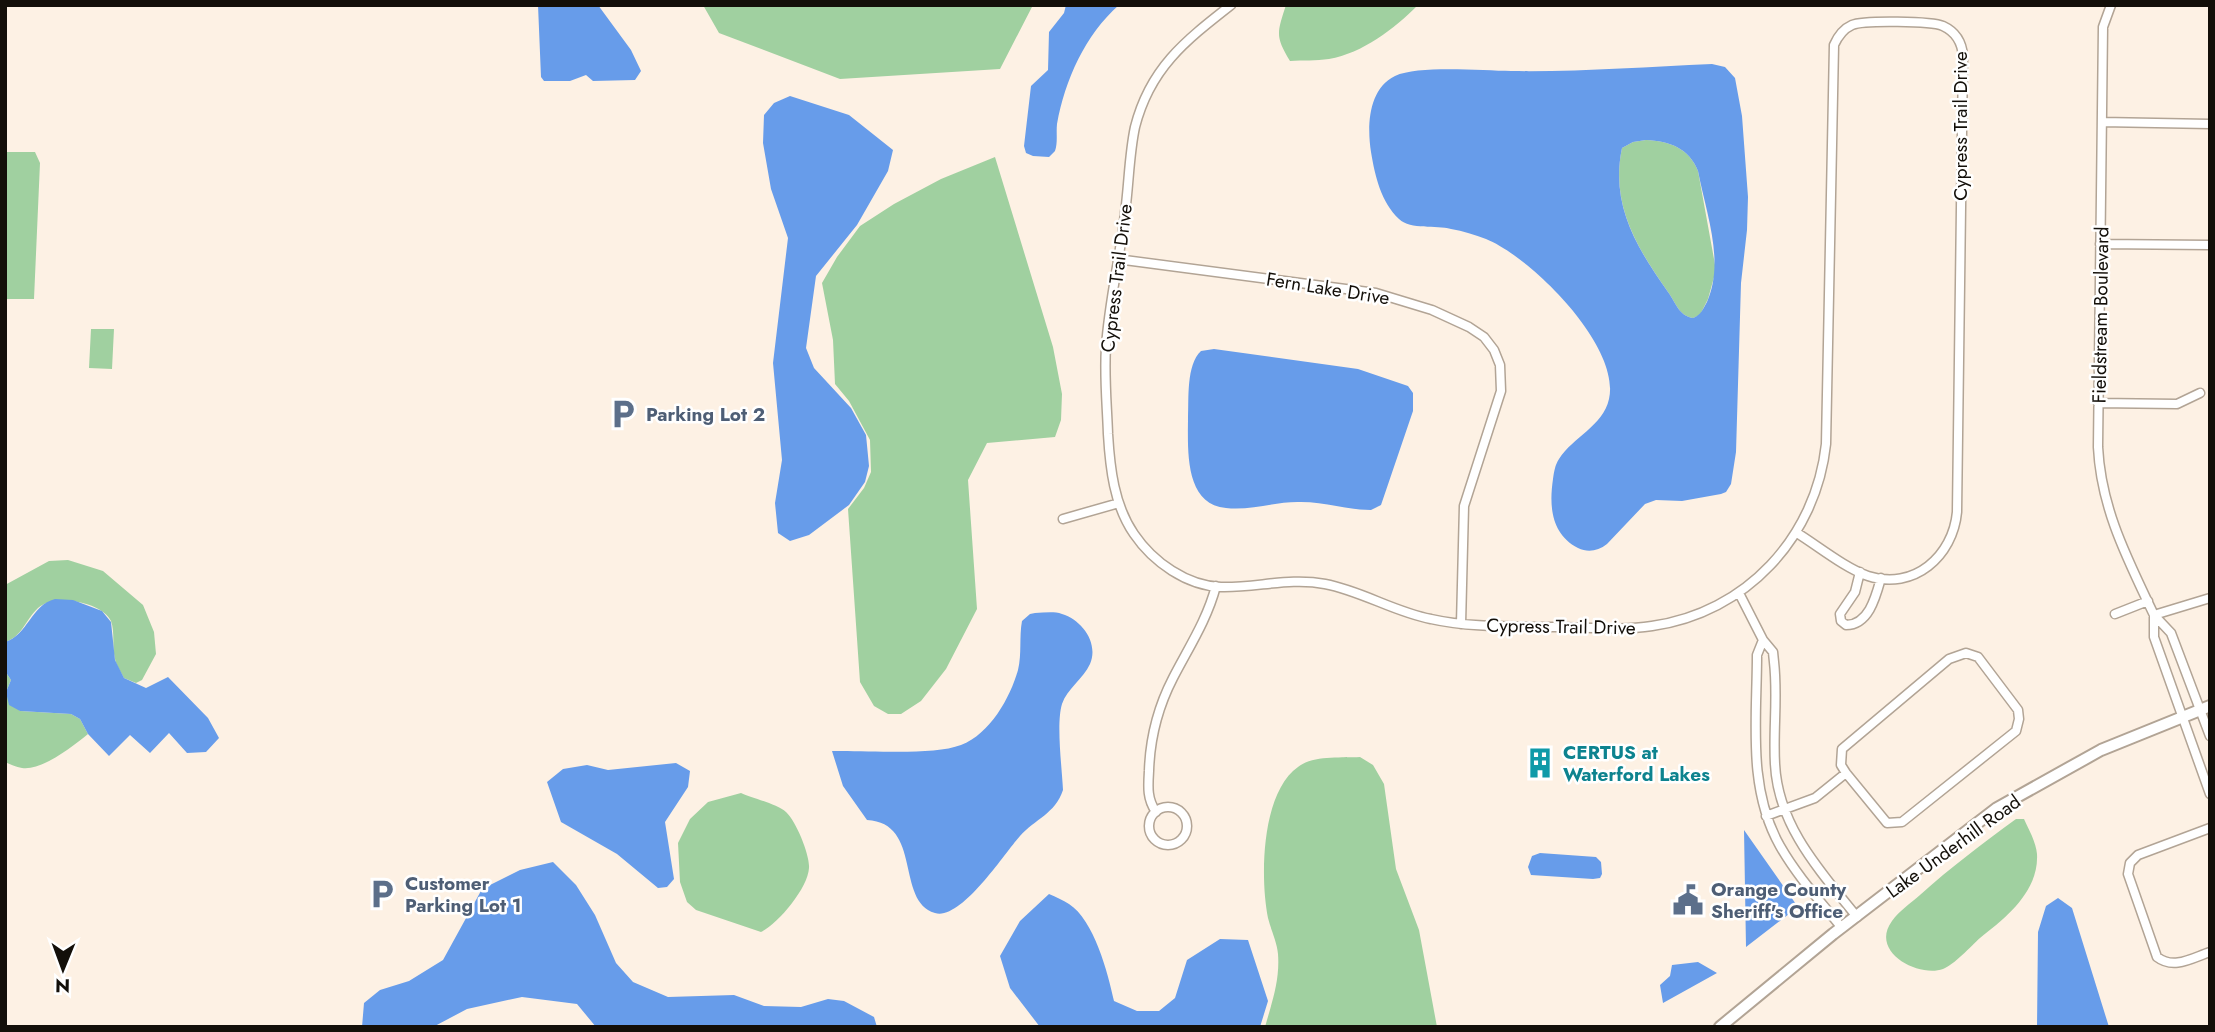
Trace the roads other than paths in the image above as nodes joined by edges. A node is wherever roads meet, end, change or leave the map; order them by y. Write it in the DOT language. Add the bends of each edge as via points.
graph roads {
  1 [pos="1231,5"];
  2 [pos="2111,5"];
  3 [pos="2102,122"];
  4 [pos="2210,124"];
  5 [pos="2100,244"];
  6 [pos="2210,246"];
  7 [pos="1117,259"];
  8 [pos="2200,393"];
  9 [pos="2098,403"];
  10 [pos="1119,503"];
  11 [pos="1063,519"];
  12 [pos="1797,533"];
  13 [pos="1860,572"];
  14 [pos="1881,578"];
  15 [pos="1216,586"];
  16 [pos="1739,593"];
  17 [pos="2210,598"];
  18 [pos="2148,601"];
  19 [pos="2115,614"];
  20 [pos="2154,615"];
  21 [pos="1461,624"];
  22 [pos="1763,640"];
  23 [pos="1757,704"];
  24 [pos="1775,704"];
  25 [pos="2205,707"];
  26 [pos="2183,715"];
  27 [pos="2210,736"];
  28 [pos="1846,773"];
  29 [pos="2210,794"];
  30 [pos="1784,810"];
  31 [pos="1156,812"];
  32 [pos="1766,816"];
  33 [pos="2210,828"];
  34 [pos="1857,917"];
  35 [pos="1842,928"];
  36 [pos="2210,952"];
  37 [pos="1720,1027"];
  1 -- 7 [label="street, Cypress Trail Drive" via="1171,56 1144,97 1132,140"];
  2 -- 3 [label="street, Fieldstream Boulevard" via="2103,27"];
  3 -- 4 [label="street"];
  3 -- 5 [label="street, Fieldstream Boulevard"];
  5 -- 6 [label="street"];
  5 -- 9 [label="street, Fieldstream Boulevard"];
  7 -- 10 [label="street, Cypress Trail Drive" via="1105,364 1110,458"];
  7 -- 21 [label="street, Fern Lake Drive" via="1364,291 1432,310 1484,337 1500,365 1502,391 1464,506"];
  8 -- 9 [label="street" via="2176,404"];
  9 -- 18 [label="street, Fieldstream Boulevard" via="2099,466 2107,507"];
  10 -- 11 [label="street"];
  10 -- 15 [label="street, Cypress Trail Drive" via="1133,533 1159,562"];
  12 -- 13 [label="street, Cypress Trail Drive"];
  12 -- 14 [label="street, Cypress Trail Drive" via="1817,490 1826,444 1833,48 1844,30 1861,22 1939,24 1955,35 1962,51 1956,519 1949,544 1933,563 1912,575"];
  12 -- 16 [label="street, Cypress Trail Drive" via="1774,562"];
  13 -- 14 [label="street, Cypress Trail Drive"];
  13 -- 14 [label="street" via="1855,593 1840,614 1846,625 1857,623 1868,611"];
  15 -- 21 [label="street, Cypress Trail Drive" via="1319,583 1406,613"];
  15 -- 31 [label="street" via="1206,619 1172,680 1157,720 1148,790"];
  16 -- 21 [label="street, Cypress Trail Drive" via="1702,613 1649,627"];
  16 -- 22 [label="street"];
  17 -- 20 [label="street"];
  18 -- 19 [label="street"];
  18 -- 20 [label="street, Fieldstream Boulevard"];
  20 -- 25 [label="street, Fieldstream Boulevard" via="2171,633"];
  20 -- 26 [label="street, Fieldstream Boulevard" via="2154,637"];
  22 -- 23 [label="street" via="1758,653"];
  22 -- 24 [label="street" via="1773,654"];
  23 -- 24 [label="street"];
  23 -- 32 [label="street" via="1756,767"];
  24 -- 30 [label="street" via="1775,765"];
  25 -- 26 [label="street, Lake Underhill Road"];
  25 -- 27 [label="street, Fieldstream Boulevard"];
  26 -- 29 [label="street, Fieldstream Boulevard"];
  26 -- 34 [label="street, Lake Underhill Road" via="2101,750 1997,808"];
  28 -- 28 [label="street" via="1841,765 1842,749 1949,659 1966,653 1978,657 2018,710 2018,726 2011,736 1902,822 1887,823"];
  28 -- 30 [label="street" via="1815,798"];
  30 -- 32 [label="street"];
  30 -- 34 [label="street" via="1806,853"];
  31 -- 31 [label="street" via="1150,823 1154,838 1163,844 1178,842 1187,830 1183,815 1169,808"];
  32 -- 35 [label="street" via="1787,858"];
  33 -- 36 [label="street" via="2138,855 2127,874 2157,957 2175,964"];
  34 -- 35 [label="street, Lake Underhill Road"];
  35 -- 37 [label="street, Lake Underhill Road"];
}
